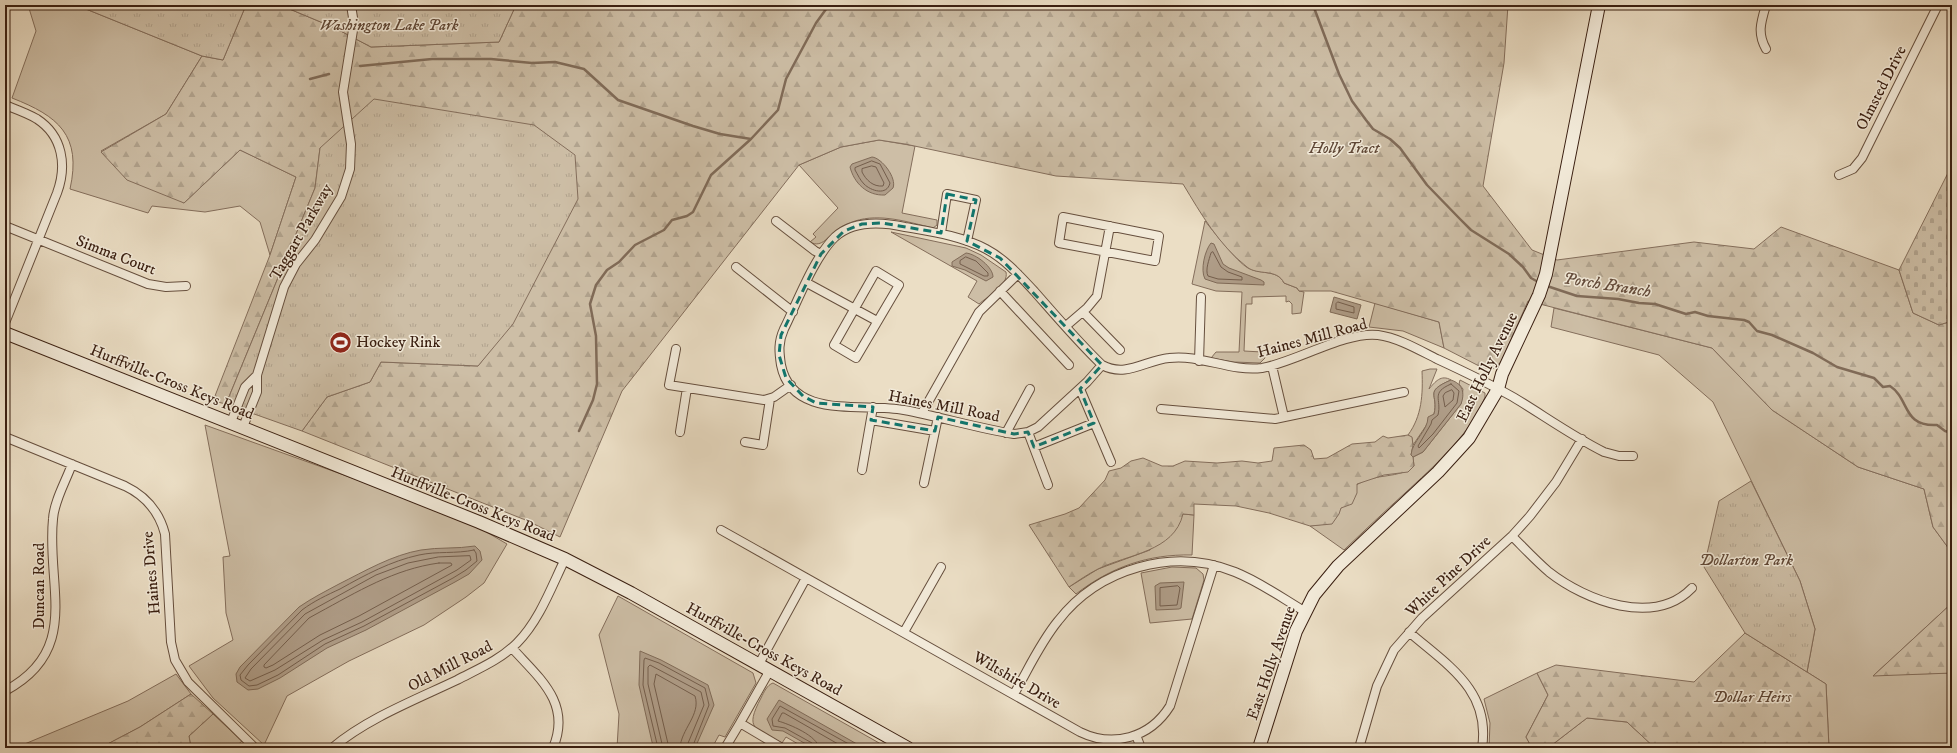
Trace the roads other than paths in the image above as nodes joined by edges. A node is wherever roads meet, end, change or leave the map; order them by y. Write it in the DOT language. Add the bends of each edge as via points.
graph roads {
  1 [pos="351,5"];
  2 [pos="1599,5"];
  3 [pos="1766,5"];
  4 [pos="1938,5"];
  5 [pos="1766,49"];
  6 [pos="5,105"];
  7 [pos="1839,175"];
  8 [pos="776,220"];
  9 [pos="5,226"];
  10 [pos="1110,226"];
  11 [pos="940,233"];
  12 [pos="38,240"];
  13 [pos="967,241"];
  14 [pos="1105,252"];
  15 [pos="821,254"];
  16 [pos="736,267"];
  17 [pos="1018,274"];
  18 [pos="807,283"];
  19 [pos="186,286"];
  20 [pos="1000,291"];
  21 [pos="1201,297"];
  22 [pos="854,308"];
  23 [pos="793,312"];
  24 [pos="1083,312"];
  25 [pos="877,321"];
  26 [pos="5,323"];
  27 [pos="1066,326"];
  28 [pos="5,334"];
  29 [pos="676,349"];
  30 [pos="1120,350"];
  31 [pos="1199,360"];
  32 [pos="1069,365"];
  33 [pos="1102,365"];
  34 [pos="1272,366"];
  35 [pos="257,375"];
  36 [pos="791,385"];
  37 [pos="687,388"];
  38 [pos="1030,389"];
  39 [pos="1080,389"];
  40 [pos="1498,389"];
  41 [pos="1404,392"];
  42 [pos="770,399"];
  43 [pos="873,407"];
  44 [pos="1161,409"];
  45 [pos="922,414"];
  46 [pos="938,417"];
  47 [pos="1284,417"];
  48 [pos="871,420"];
  49 [pos="231,422"];
  50 [pos="1094,423"];
  51 [pos="242,427"];
  52 [pos="935,431"];
  53 [pos="680,432"];
  54 [pos="1028,432"];
  55 [pos="1006,433"];
  56 [pos="5,437"];
  57 [pos="1582,440"];
  58 [pos="745,442"];
  59 [pos="1034,447"];
  60 [pos="1633,456"];
  61 [pos="1111,462"];
  62 [pos="72,464"];
  63 [pos="862,470"];
  64 [pos="924,483"];
  65 [pos="1048,485"];
  66 [pos="721,530"];
  67 [pos="1512,536"];
  68 [pos="565,559"];
  69 [pos="1214,565"];
  70 [pos="941,567"];
  71 [pos="806,578"];
  72 [pos="1692,588"];
  73 [pos="1304,611"];
  74 [pos="904,632"];
  75 [pos="1409,632"];
  76 [pos="512,648"];
  77 [pos="758,664"];
  78 [pos="770,670"];
  79 [pos="5,691"];
  80 [pos="1014,694"];
  81 [pos="740,723"];
  82 [pos="1136,735"];
  83 [pos="255,748"];
  84 [pos="332,748"];
  85 [pos="553,748"];
  86 [pos="725,748"];
  87 [pos="782,748"];
  88 [pos="908,748"];
  89 [pos="1142,748"];
  90 [pos="1259,748"];
  91 [pos="1359,748"];
  92 [pos="1482,748"];
  1 -- 35 [label="street, Taggart Parkway" via="354,24 343,92 351,144 350,169 341,197 315,240 296,264 284,287"];
  2 -- 40 [label="main road, East Holly Avenue" via="1546,274 1540,295 1502,374"];
  3 -- 5 [label="street" via="1760,28 1761,39"];
  4 -- 7 [label="street, Olmsted Drive" via="1862,158 1853,169"];
  6 -- 12 [label="street" via="47,127 58,144 62,158 60,185"];
  8 -- 15 [label="street"];
  9 -- 12 [label="street, Simma Court"];
  10 -- 14 [label="street"];
  10 -- 14 [label="street" via="1063,217 1059,242"];
  10 -- 14 [label="street" via="1159,236 1155,261"];
  11 -- 13 [label="street, Haines Mill Road"];
  11 -- 13 [label="street" via="948,194 976,200"];
  11 -- 15 [label="street, Haines Mill Road" via="887,224 862,224 837,236"];
  12 -- 19 [label="street, Simma Court" via="148,284 166,287"];
  12 -- 26 [label="street"];
  13 -- 17 [label="street, Haines Mill Road" via="993,253"];
  14 -- 24 [label="street" via="1098,291 1092,304"];
  15 -- 18 [label="street, Haines Mill Road"];
  16 -- 23 [label="street"];
  17 -- 20 [label="street"];
  17 -- 27 [label="street, Haines Mill Road"];
  18 -- 22 [label="street"];
  18 -- 23 [label="street, Haines Mill Road"];
  20 -- 32 [label="street"];
  20 -- 45 [label="street" via="975,318"];
  21 -- 31 [label="street"];
  22 -- 25 [label="street"];
  22 -- 25 [label="street" via="834,345 856,358"];
  22 -- 25 [label="street" via="876,271 898,285"];
  23 -- 36 [label="street, Haines Mill Road" via="779,344 782,370"];
  24 -- 27 [label="street"];
  24 -- 30 [label="street"];
  27 -- 33 [label="street, Haines Mill Road"];
  28 -- 49 [label="main road, Hurffville-Cross Keys Road"];
  29 -- 37 [label="street" via="669,385"];
  31 -- 33 [label="street, Haines Mill Road" via="1171,358 1126,370"];
  31 -- 34 [label="street, Haines Mill Road" via="1241,368"];
  33 -- 39 [label="street"];
  34 -- 40 [label="street, Haines Mill Road" via="1354,338 1378,335 1406,344"];
  34 -- 47 [label="street"];
  35 -- 49 [label="street, Taggart Parkway" via="245,387"];
  35 -- 51 [label="street, Taggart Parkway" via="257,392"];
  36 -- 42 [label="street"];
  36 -- 43 [label="street, Haines Mill Road" via="803,396 823,405"];
  37 -- 42 [label="street"];
  37 -- 53 [label="street"];
  38 -- 55 [label="street"];
  39 -- 50 [label="street"];
  39 -- 54 [label="street" via="1038,427"];
  40 -- 57 [label="street, Haines Mill Road"];
  40 -- 73 [label="main road, East Holly Avenue" via="1479,423 1455,455 1338,566"];
  41 -- 47 [label="street"];
  42 -- 58 [label="street" via="763,445"];
  43 -- 45 [label="street, Haines Mill Road" via="903,409"];
  43 -- 48 [label="street"];
  44 -- 47 [label="street" via="1265,420"];
  45 -- 46 [label="street, Haines Mill Road"];
  46 -- 52 [label="street"];
  46 -- 55 [label="street, Haines Mill Road"];
  48 -- 52 [label="street"];
  48 -- 63 [label="street"];
  49 -- 51 [label="main road, Hurffville-Cross Keys Road"];
  50 -- 59 [label="street"];
  50 -- 61 [label="street"];
  51 -- 68 [label="main road, Hurffville-Cross Keys Road"];
  52 -- 64 [label="street"];
  54 -- 55 [label="street, Haines Mill Road"];
  54 -- 59 [label="street"];
  56 -- 62 [label="street, Haines Drive"];
  57 -- 60 [label="street, Haines Mill Road" via="1611,454"];
  57 -- 67 [label="street, White Pine Drive" via="1548,493"];
  59 -- 65 [label="street"];
  62 -- 79 [label="street, Duncan Road" via="52,519 56,610 52,639 34,670"];
  62 -- 83 [label="street, Haines Drive" via="131,489 144,497 153,507 165,534 171,642 175,660 191,685"];
  66 -- 71 [label="street, Wiltshire Drive"];
  67 -- 72 [label="street" via="1555,576 1578,590 1604,601 1626,606 1655,607 1680,599"];
  67 -- 75 [label="street, White Pine Drive"];
  68 -- 76 [label="street, Old Mill Road" via="534,620"];
  68 -- 77 [label="main road, Hurffville-Cross Keys Road"];
  69 -- 73 [label="street" via="1243,575"];
  69 -- 80 [label="street" via="1188,562 1153,564 1120,573 1092,588 1071,606 1052,628"];
  69 -- 82 [label="street, Wiltshire Drive" via="1172,702 1159,720"];
  70 -- 74 [label="street"];
  71 -- 74 [label="street, Wiltshire Drive"];
  71 -- 77 [label="street"];
  73 -- 90 [label="main road, East Holly Avenue"];
  74 -- 80 [label="street, Wiltshire Drive"];
  75 -- 91 [label="street, White Pine Drive" via="1394,650 1381,676"];
  75 -- 92 [label="street" via="1460,677 1476,697 1484,724"];
  76 -- 84 [label="street, Old Mill Road" via="485,666 365,725"];
  76 -- 85 [label="street" via="545,685 557,707 559,724"];
  77 -- 78 [label="main road, Hurffville-Cross Keys Road"];
  78 -- 81 [label="street"];
  78 -- 88 [label="main road, Hurffville-Cross Keys Road"];
  80 -- 82 [label="street, Wiltshire Drive" via="1094,738 1116,740"];
  81 -- 86 [label="street"];
  81 -- 87 [label="street"];
  82 -- 89 [label="street"];
}
